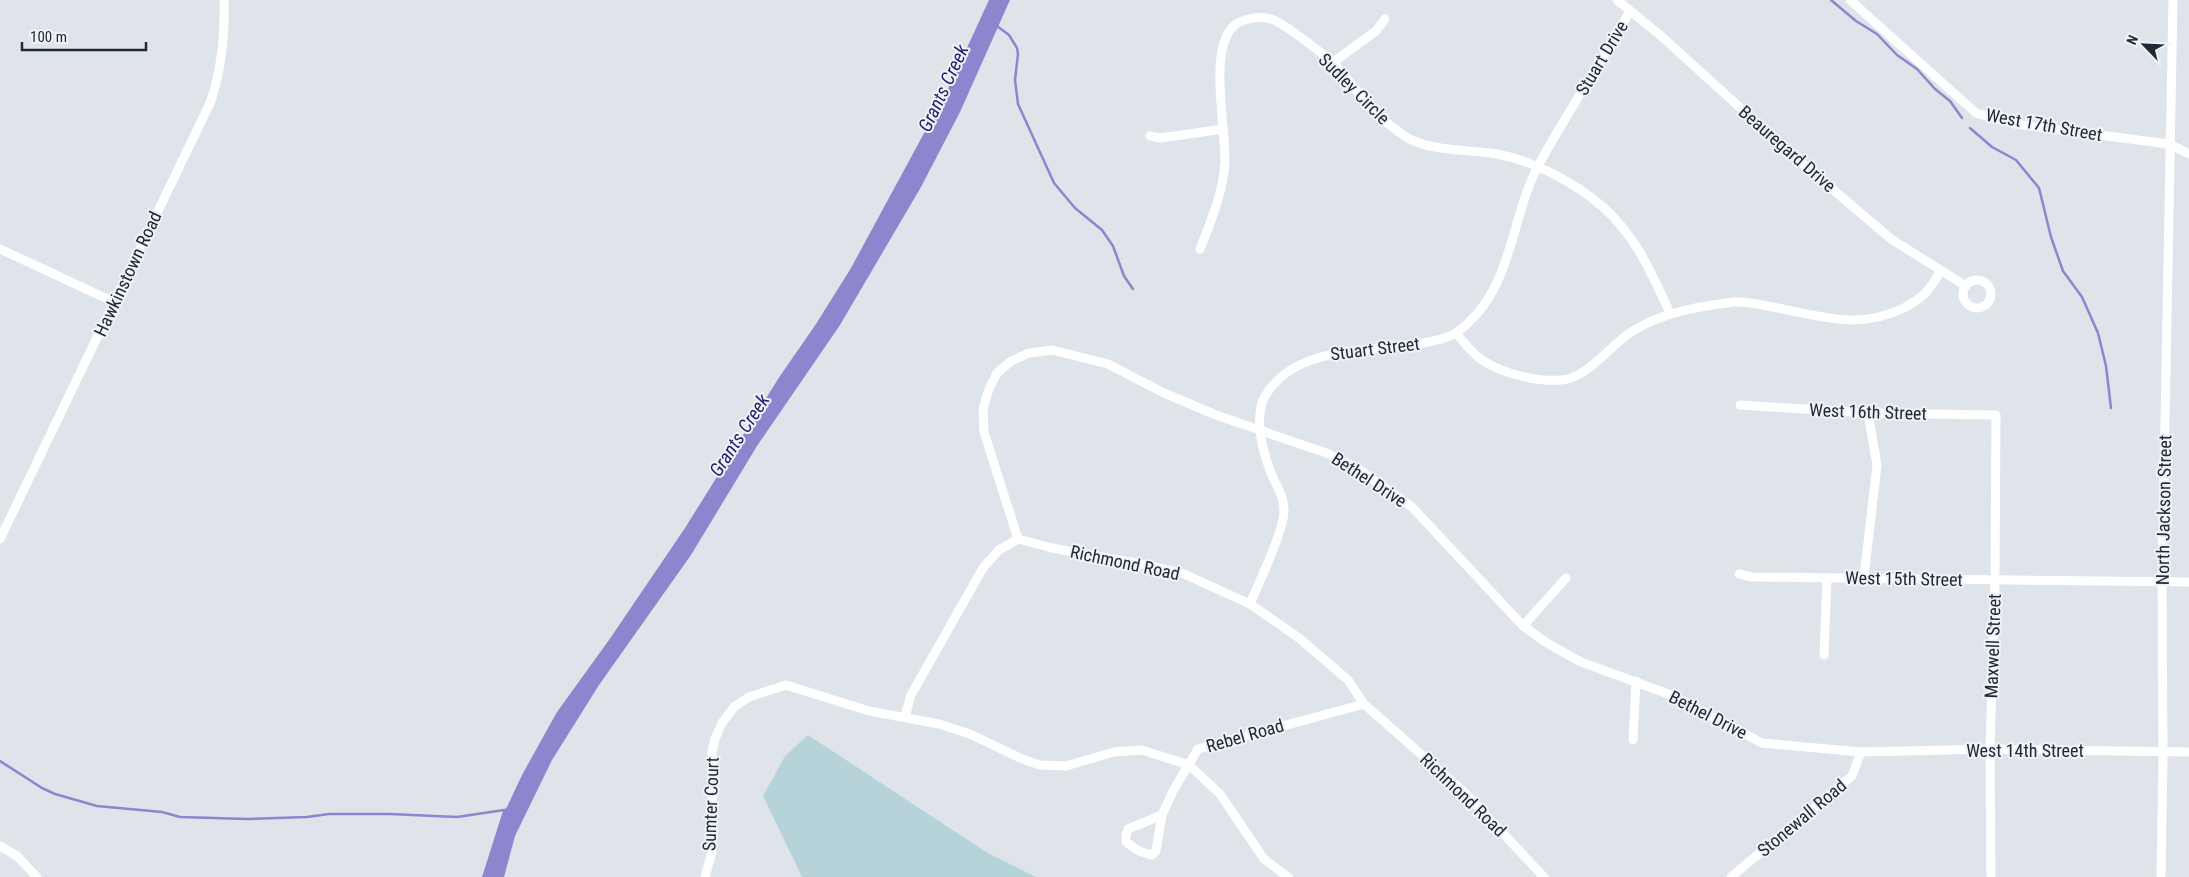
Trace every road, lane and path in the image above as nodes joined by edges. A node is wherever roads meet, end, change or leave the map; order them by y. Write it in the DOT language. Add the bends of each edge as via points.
graph roads {
  1 [pos="224,0"];
  2 [pos="1617,0"];
  3 [pos="1850,0"];
  4 [pos="2172,0"];
  5 [pos="1630,11"];
  6 [pos="1385,19"];
  7 [pos="1332,63"];
  8 [pos="1573,105"];
  9 [pos="1224,129"];
  10 [pos="1150,136"];
  11 [pos="2169,144"];
  12 [pos="2189,154"];
  13 [pos="1538,167"];
  14 [pos="0,249"];
  15 [pos="1200,250"];
  16 [pos="1941,271"];
  17 [pos="1966,286"];
  18 [pos="114,302"];
  19 [pos="1670,313"];
  20 [pos="1456,333"];
  21 [pos="1740,405"];
  22 [pos="1868,413"];
  23 [pos="1996,415"];
  24 [pos="1261,432"];
  25 [pos="0,539"];
  26 [pos="1018,539"];
  27 [pos="1739,574"];
  28 [pos="1864,577"];
  29 [pos="1566,578"];
  30 [pos="1827,578"];
  31 [pos="1995,580"];
  32 [pos="2162,582"];
  33 [pos="2189,582"];
  34 [pos="1250,604"];
  35 [pos="1523,626"];
  36 [pos="1824,655"];
  37 [pos="1636,681"];
  38 [pos="1364,704"];
  39 [pos="905,717"];
  40 [pos="1633,740"];
  41 [pos="1990,749"];
  42 [pos="1861,752"];
  43 [pos="2163,752"];
  44 [pos="2189,752"];
  45 [pos="1189,765"];
  46 [pos="1162,815"];
  47 [pos="0,846"];
  48 [pos="37,877"];
  49 [pos="705,877"];
  50 [pos="1288,877"];
  51 [pos="1544,877"];
  52 [pos="1731,877"];
  53 [pos="1991,877"];
  54 [pos="2161,877"];
  1 -- 18 [label="street, Hawkinstown Road" via="222,54 210,101"];
  2 -- 5 [label="street, Beauregard Drive"];
  3 -- 11 [label="street, West 17th Street" via="1976,113 2015,124"];
  4 -- 11 [label="street, North Jackson Street"];
  5 -- 8 [label="street, Stuart Drive"];
  5 -- 16 [label="street, Beauregard Drive" via="1891,239"];
  6 -- 7 [label="street" via="1376,31"];
  7 -- 9 [label="street, Sudley Circle" via="1273,19 1254,17 1238,23 1226,33 1221,49 1219,67"];
  7 -- 13 [label="street, Sudley Circle" via="1374,112 1414,142 1498,154"];
  8 -- 13 [label="street, Stuart Street"];
  9 -- 10 [label="street" via="1160,138"];
  9 -- 15 [label="street, Sudley Circle" via="1225,162 1220,196"];
  11 -- 12 [label="street, West 17th Street"];
  11 -- 32 [label="street, North Jackson Street"];
  13 -- 19 [label="street, Sudley Circle" via="1576,187 1626,229 1642,253"];
  13 -- 20 [label="street, Stuart Street" via="1524,197 1493,294 1479,313"];
  14 -- 18 [label="street"];
  16 -- 17 [label="street, Beauregard Drive"];
  16 -- 19 [label="street" via="1928,291 1914,303 1867,321 1835,320 1735,302"];
  18 -- 25 [label="street, Hawkinstown Road"];
  19 -- 20 [label="street" via="1635,329 1588,369 1564,380 1534,379 1503,370 1483,360"];
  20 -- 24 [label="street, Stuart Street" via="1400,348 1318,356 1297,365 1279,378 1264,399"];
  21 -- 22 [label="street, West 16th Street"];
  22 -- 23 [label="street, West 16th Street"];
  22 -- 28 [label="street" via="1877,465"];
  23 -- 31 [label="street, Maxwell Street"];
  24 -- 26 [label="street, Bethel Drive" via="1164,394 1108,364 1052,350 1029,353 1011,361 997,373 983,408 984,432"];
  24 -- 34 [label="street, Stuart Street" via="1271,473 1282,492 1284,511"];
  24 -- 35 [label="street, Bethel Drive" via="1329,454 1382,484 1412,507"];
  26 -- 34 [label="street, Richmond Road" via="1184,574"];
  26 -- 39 [label="street" via="999,550 983,568 911,695"];
  27 -- 30 [label="street, West 15th Street"];
  28 -- 30 [label="street, West 15th Street"];
  28 -- 31 [label="street, West 15th Street"];
  29 -- 35 [label="street"];
  30 -- 36 [label="street"];
  31 -- 32 [label="street, West 15th Street"];
  31 -- 41 [label="street, Maxwell Street"];
  32 -- 33 [label="street, West 15th Street"];
  32 -- 43 [label="street, North Jackson Street"];
  34 -- 38 [label="street, Richmond Road" via="1330,664 1348,680"];
  35 -- 37 [label="street, Bethel Drive" via="1581,662"];
  37 -- 40 [label="street"];
  37 -- 42 [label="street, Bethel Drive" via="1671,695 1762,743"];
  38 -- 45 [label="street, Rebel Road" via="1208,745 1198,749"];
  38 -- 51 [label="street, Richmond Road" via="1466,794"];
  39 -- 45 [label="street, Sumter Court" via="970,734 1040,765 1066,766 1114,752 1142,750"];
  39 -- 49 [label="street, Sumter Court" via="868,711 786,685 749,697 734,707 722,723 712,752 712,852"];
  41 -- 42 [label="street, West 14th Street"];
  41 -- 43 [label="street, West 14th Street"];
  41 -- 53 [label="street, Maxwell Street"];
  42 -- 52 [label="street, Stonewall Road" via="1852,776"];
  43 -- 44 [label="street, West 14th Street"];
  43 -- 54 [label="street, North Jackson Street"];
  45 -- 46 [label="street, Rebel Road"];
  45 -- 50 [label="street" via="1220,794 1264,859"];
  46 -- 46 [label="street, Rebel Road" via="1156,851 1152,854 1139,852 1126,842 1128,829"];
  47 -- 48 [label="street" via="17,856"];
}
